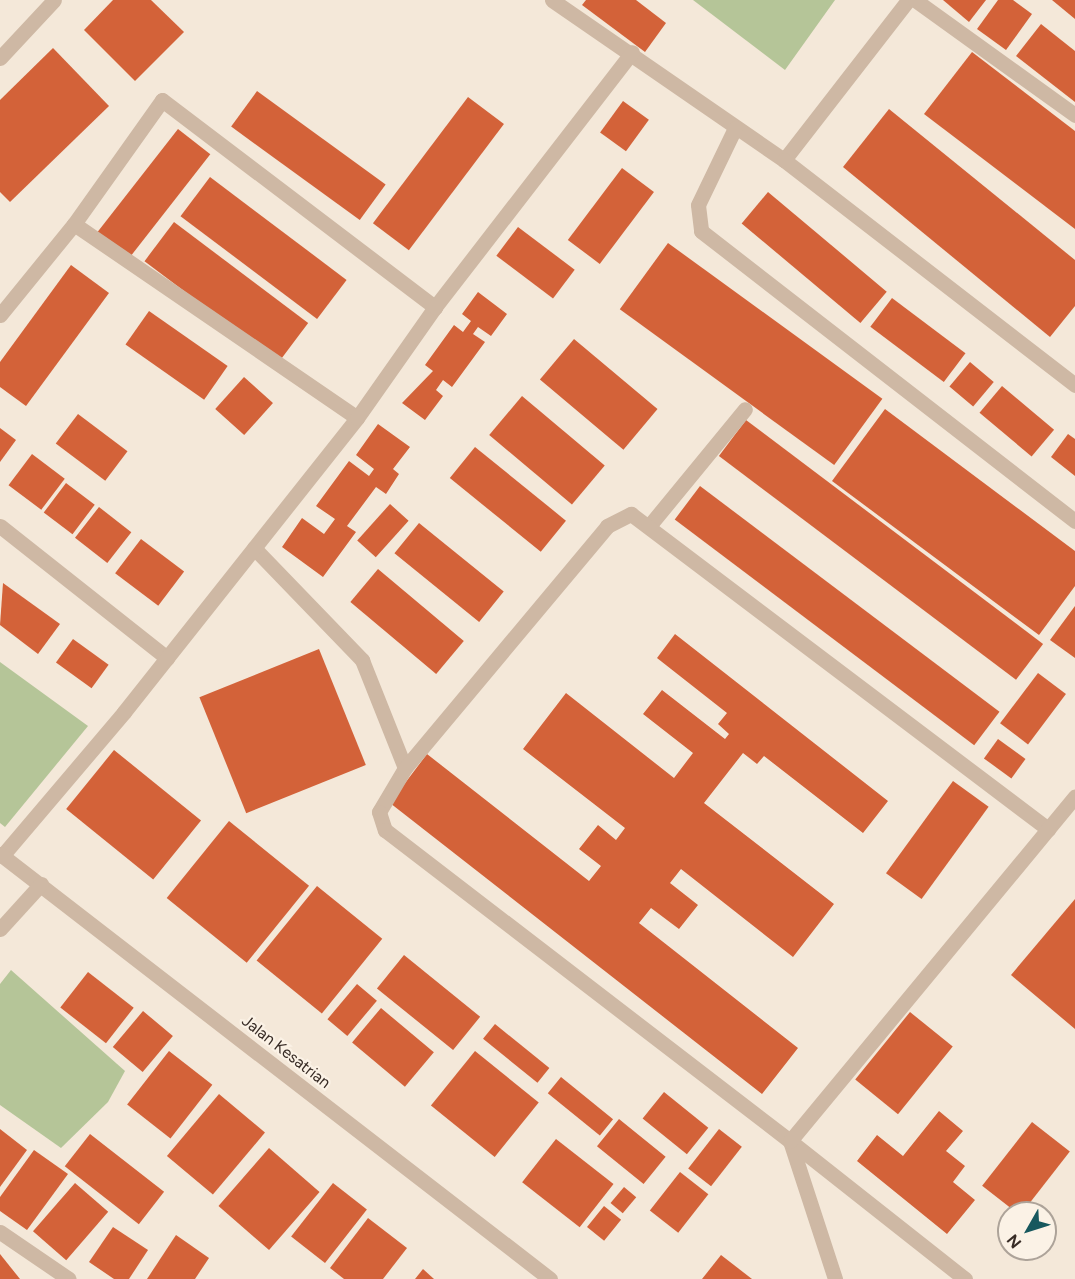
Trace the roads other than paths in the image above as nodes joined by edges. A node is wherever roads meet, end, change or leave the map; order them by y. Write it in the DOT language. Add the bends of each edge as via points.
graph roads {
  1 [pos="54,0"];
  2 [pos="552,0"];
  3 [pos="908,0"];
  4 [pos="915,0"];
  5 [pos="632,52"];
  6 [pos="0,58"];
  7 [pos="1075,115"];
  8 [pos="735,128"];
  9 [pos="784,160"];
  10 [pos="74,224"];
  11 [pos="435,307"];
  12 [pos="0,315"];
  13 [pos="1075,385"];
  14 [pos="745,409"];
  15 [pos="357,418"];
  16 [pos="1075,521"];
  17 [pos="0,526"];
  18 [pos="648,526"];
  19 [pos="254,548"];
  20 [pos="167,658"];
  21 [pos="405,768"];
  22 [pos="1075,796"];
  23 [pos="1048,829"];
  24 [pos="1,855"];
  25 [pos="40,884"];
  26 [pos="0,929"];
  27 [pos="790,1141"];
  28 [pos="0,1232"];
  29 [pos="69,1279"];
  30 [pos="550,1279"];
  31 [pos="835,1279"];
  32 [pos="965,1279"];
  1 -- 6 [label="street"];
  2 -- 5 [label="street"];
  3 -- 9 [label="street"];
  4 -- 7 [label="street"];
  5 -- 8 [label="street"];
  5 -- 11 [label="street"];
  8 -- 9 [label="street"];
  8 -- 16 [label="street" via="698,205 701,231"];
  9 -- 13 [label="street"];
  10 -- 11 [label="street" via="162,100"];
  10 -- 12 [label="street"];
  10 -- 15 [label="street"];
  11 -- 15 [label="street"];
  14 -- 18 [label="street"];
  15 -- 19 [label="street"];
  17 -- 20 [label="street"];
  18 -- 21 [label="street" via="631,514 607,526"];
  18 -- 23 [label="street"];
  19 -- 20 [label="street"];
  19 -- 21 [label="street" via="362,660"];
  20 -- 24 [label="street"];
  21 -- 27 [label="street" via="379,812 385,830"];
  22 -- 23 [label="street"];
  23 -- 27 [label="street"];
  24 -- 25 [label="street, Jalan Kesatrian"];
  25 -- 26 [label="street"];
  25 -- 30 [label="street, Jalan Kesatrian"];
  27 -- 31 [label="street"];
  27 -- 32 [label="street"];
  28 -- 29 [label="street"];
}
